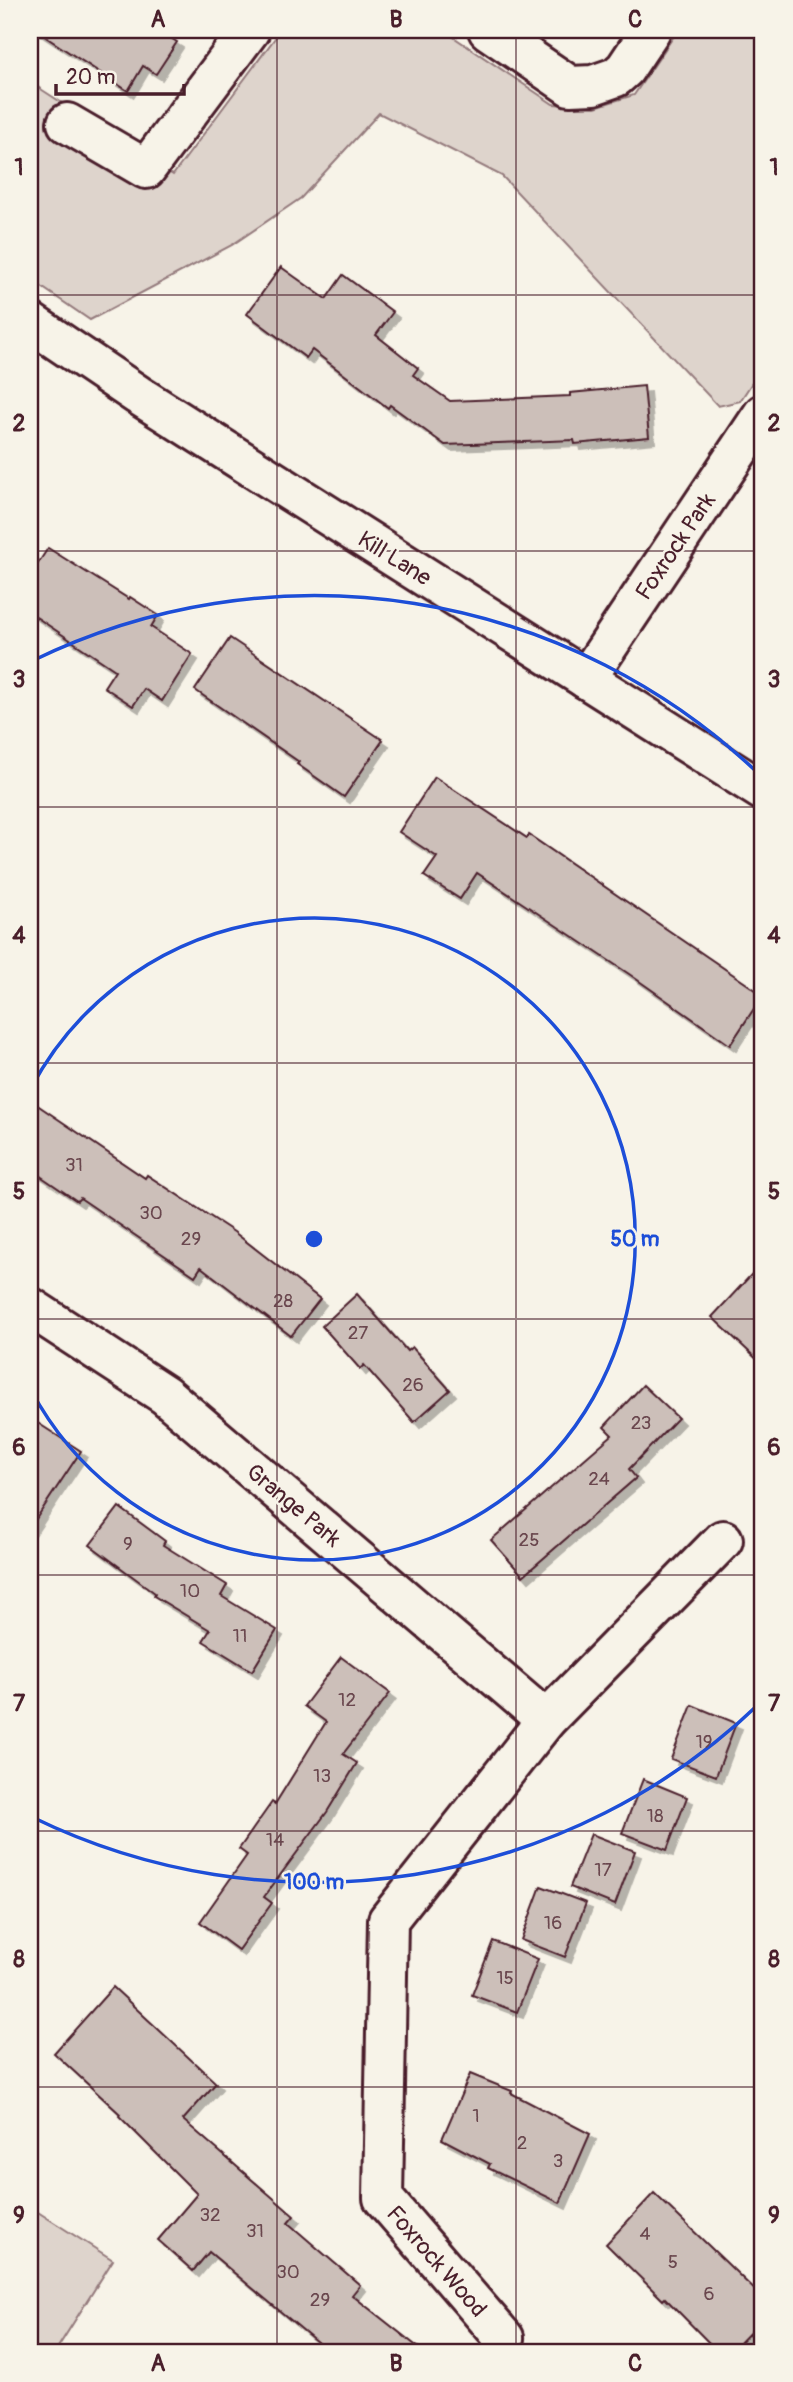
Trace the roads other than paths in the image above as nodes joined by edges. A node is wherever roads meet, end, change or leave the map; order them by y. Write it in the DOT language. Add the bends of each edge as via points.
graph roads {
  1 [pos="250,30"];
  2 [pos="488,30"];
  3 [pos="651,30"];
  4 [pos="67,124"];
  5 [pos="30,322"];
  6 [pos="763,414"];
  7 [pos="586,679"];
  8 [pos="763,791"];
  9 [pos="30,1307"];
  10 [pos="723,1540"];
  11 [pos="546,1720"];
  12 [pos="500,2352"];
  1 -- 4 [label="street" via="146,169"];
  2 -- 3 [label="street" via="570,86 616,77"];
  5 -- 7 [label="street, Kill Lane"];
  6 -- 7 [label="street, Foxrock Park"];
  7 -- 8 [label="street, Kill Lane"];
  9 -- 11 [label="street, Grange Park" via="165,1395"];
  10 -- 11 [label="street"];
  11 -- 12 [label="street, Foxrock Wood" via="388,1920 383,2198 504,2338"];
}
